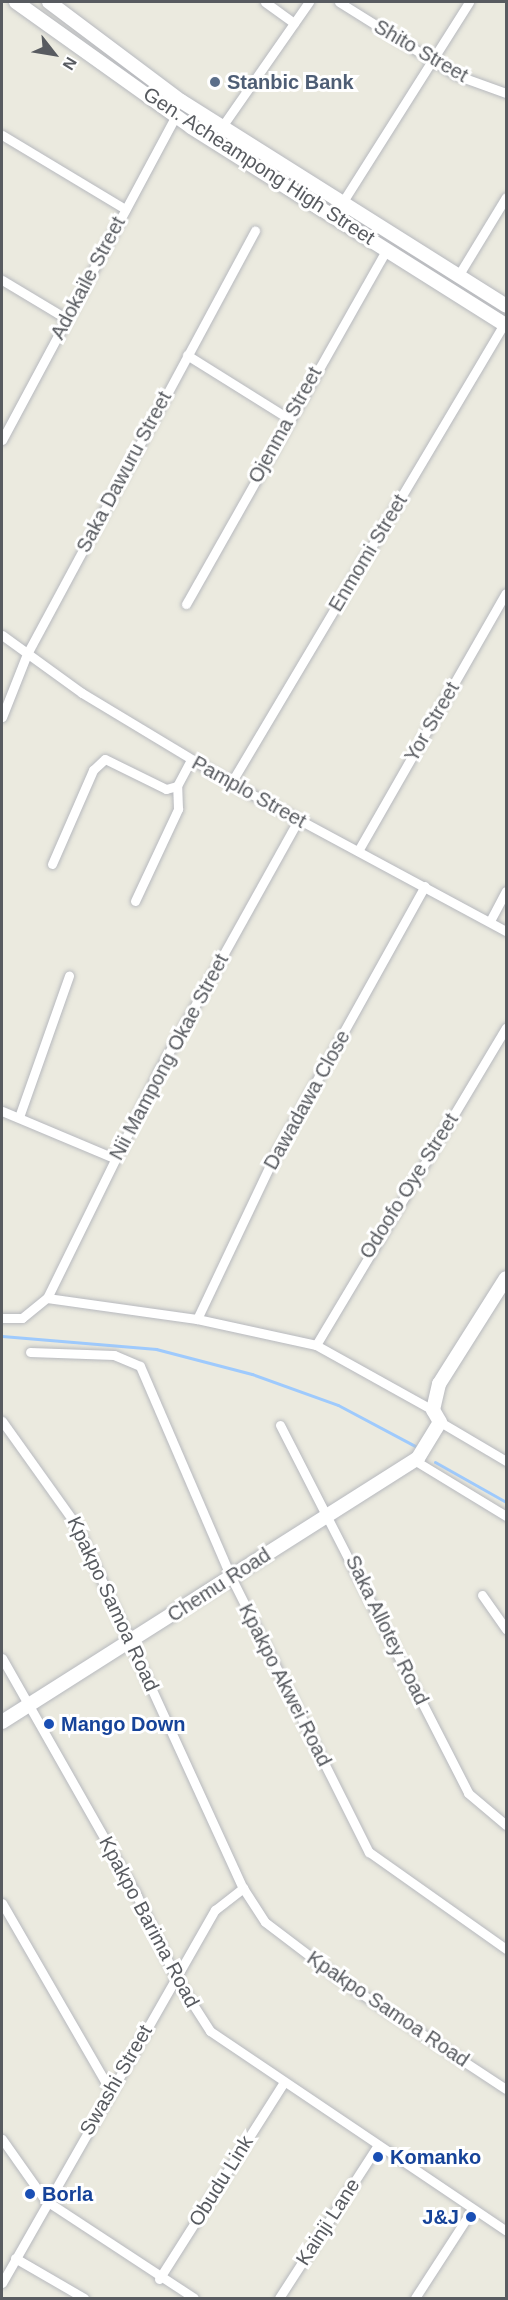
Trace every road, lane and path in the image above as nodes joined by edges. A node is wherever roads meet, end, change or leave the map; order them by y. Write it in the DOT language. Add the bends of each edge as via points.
graph roads {
  1 [pos="16,2"];
  2 [pos="49,2"];
  3 [pos="265,2"];
  4 [pos="309,2"];
  5 [pos="339,2"];
  6 [pos="469,2"];
  7 [pos="294,23"];
  8 [pos="430,61"];
  9 [pos="507,93"];
  10 [pos="176,117"];
  11 [pos="222,128"];
  12 [pos="2,135"];
  13 [pos="507,197"];
  14 [pos="342,202"];
  15 [pos="125,209"];
  16 [pos="255,230"];
  17 [pos="387,249"];
  18 [pos="458,276"];
  19 [pos="2,280"];
  20 [pos="507,306"];
  21 [pos="67,319"];
  22 [pos="505,324"];
  23 [pos="187,355"];
  24 [pos="288,418"];
  25 [pos="4,430"];
  26 [pos="2,440"];
  27 [pos="507,593"];
  28 [pos="186,604"];
  29 [pos="2,635"];
  30 [pos="27,654"];
  31 [pos="2,717"];
  32 [pos="191,760"];
  33 [pos="231,783"];
  34 [pos="177,786"];
  35 [pos="298,820"];
  36 [pos="357,851"];
  37 [pos="51,864"];
  38 [pos="425,886"];
  39 [pos="507,891"];
  40 [pos="135,901"];
  41 [pos="490,921"];
  42 [pos="507,931"];
  43 [pos="69,976"];
  44 [pos="507,1028"];
  45 [pos="2,1111"];
  46 [pos="19,1117"];
  47 [pos="114,1158"];
  48 [pos="507,1278"];
  49 [pos="47,1298"];
  50 [pos="2,1318"];
  51 [pos="197,1318"];
  52 [pos="316,1345"];
  53 [pos="30,1352"];
  54 [pos="436,1416"];
  55 [pos="2,1421"];
  56 [pos="280,1425"];
  57 [pos="416,1459"];
  58 [pos="507,1461"];
  59 [pos="329,1514"];
  60 [pos="507,1516"];
  61 [pos="231,1577"];
  62 [pos="482,1595"];
  63 [pos="507,1629"];
  64 [pos="131,1641"];
  65 [pos="2,1658"];
  66 [pos="29,1706"];
  67 [pos="2,1722"];
  68 [pos="507,1825"];
  69 [pos="243,1888"];
  70 [pos="2,1903"];
  71 [pos="507,1949"];
  72 [pos="176,1978"];
  73 [pos="284,2082"];
  74 [pos="109,2088"];
  75 [pos="507,2089"];
  76 [pos="2,2139"];
  77 [pos="378,2145"];
  78 [pos="45,2200"];
  79 [pos="472,2210"];
  80 [pos="507,2231"];
  81 [pos="15,2258"];
  82 [pos="159,2279"];
  83 [pos="2,2283"];
  84 [pos="84,2298"];
  85 [pos="194,2298"];
  86 [pos="279,2298"];
  87 [pos="416,2298"];
  1 -- 10 [label="main road, Gen. Acheampong High Street"];
  2 -- 11 [label="main road, Gen. Acheampong High Street"];
  3 -- 7 [label="street"];
  4 -- 7 [label="street"];
  5 -- 8 [label="street, Shito Street"];
  6 -- 8 [label="street"];
  7 -- 11 [label="street"];
  8 -- 9 [label="street, Shito Street"];
  8 -- 14 [label="street"];
  10 -- 15 [label="street, Adokaile Street"];
  10 -- 17 [label="main road, Gen. Acheampong High Street"];
  11 -- 14 [label="main road, Gen. Acheampong High Street"];
  12 -- 15 [label="street"];
  13 -- 18 [label="street"];
  14 -- 18 [label="main road, Gen. Acheampong High Street"];
  15 -- 21 [label="street, Adokaile Street"];
  16 -- 23 [label="street, Saka Dawuru Street"];
  17 -- 22 [label="main road, Gen. Acheampong High Street"];
  17 -- 24 [label="street, Ojenma Street"];
  18 -- 20 [label="main road, Gen. Acheampong High Street"];
  19 -- 21 [label="street"];
  21 -- 25 [label="street, Adokaile Street"];
  22 -- 33 [label="street, Enmomi Street"];
  23 -- 24 [label="street"];
  23 -- 30 [label="street, Saka Dawuru Street"];
  24 -- 28 [label="street, Ojenma Street"];
  25 -- 26 [label="street, Adokaile Street"];
  27 -- 36 [label="street, Yor Street"];
  29 -- 30 [label="street, Pamplo Street"];
  30 -- 31 [label="street, Saka Dawuru Street"];
  30 -- 32 [label="street, Pamplo Street"];
  32 -- 33 [label="street, Pamplo Street"];
  32 -- 34 [label="street"];
  33 -- 35 [label="street, Pamplo Street"];
  34 -- 37 [label="street" via="166,789 105,759 93,770"];
  34 -- 40 [label="street" via="178,809"];
  35 -- 36 [label="street, Pamplo Street"];
  35 -- 47 [label="street, Nii Mampong Okae Street"];
  36 -- 38 [label="street, Pamplo Street"];
  38 -- 41 [label="street, Pamplo Street"];
  38 -- 51 [label="street, Dawadawa Close" via="274,1157"];
  39 -- 41 [label="street"];
  41 -- 42 [label="street, Pamplo Street"];
  43 -- 46 [label="street"];
  44 -- 52 [label="street, Odoofo Oye Street"];
  45 -- 46 [label="street"];
  46 -- 47 [label="street"];
  47 -- 49 [label="street, Nii Mampong Okae Street"];
  48 -- 54 [label="main road, Chemu Road" via="439,1384"];
  49 -- 50 [label="street" via="22,1318"];
  49 -- 51 [label="street"];
  51 -- 52 [label="street"];
  52 -- 54 [label="street"];
  53 -- 61 [label="street, Kpakpo Akwei Road" via="114,1354 140,1366"];
  54 -- 57 [label="main road, Chemu Road" via="429,1440"];
  54 -- 58 [label="street"];
  55 -- 64 [label="street, Kpakpo Samoa Road" via="67,1508"];
  56 -- 59 [label="street, Saka Allotey Road"];
  57 -- 59 [label="main road, Chemu Road"];
  57 -- 60 [label="street"];
  59 -- 61 [label="main road, Chemu Road"];
  59 -- 68 [label="street, Saka Allotey Road" via="468,1793"];
  61 -- 64 [label="main road, Chemu Road"];
  61 -- 71 [label="street, Kpakpo Akwei Road" via="369,1852"];
  62 -- 63 [label="street"];
  64 -- 66 [label="main road, Chemu Road"];
  64 -- 69 [label="street, Kpakpo Samoa Road"];
  65 -- 66 [label="street, Kpakpo Barima Road"];
  66 -- 67 [label="main road, Chemu Road"];
  66 -- 72 [label="street, Kpakpo Barima Road" via="137,1896"];
  69 -- 72 [label="street, Swashi Street" via="215,1910"];
  69 -- 75 [label="street, Kpakpo Samoa Road" via="265,1922 348,1985"];
  70 -- 74 [label="street"];
  72 -- 73 [label="street, Kpakpo Barima Road" via="210,2031"];
  72 -- 74 [label="street, Swashi Street"];
  73 -- 77 [label="street, Kpakpo Barima Road"];
  73 -- 82 [label="street, Obudu Link"];
  74 -- 78 [label="street, Swashi Street"];
  76 -- 78 [label="street"];
  77 -- 79 [label="street, Kpakpo Barima Road"];
  77 -- 86 [label="street, Kainji Lane"];
  78 -- 81 [label="street, Swashi Street"];
  78 -- 82 [label="street"];
  79 -- 80 [label="street, Kpakpo Barima Road"];
  79 -- 87 [label="street"];
  81 -- 83 [label="street, Swashi Street"];
  81 -- 84 [label="street"];
  82 -- 85 [label="street"];
}
